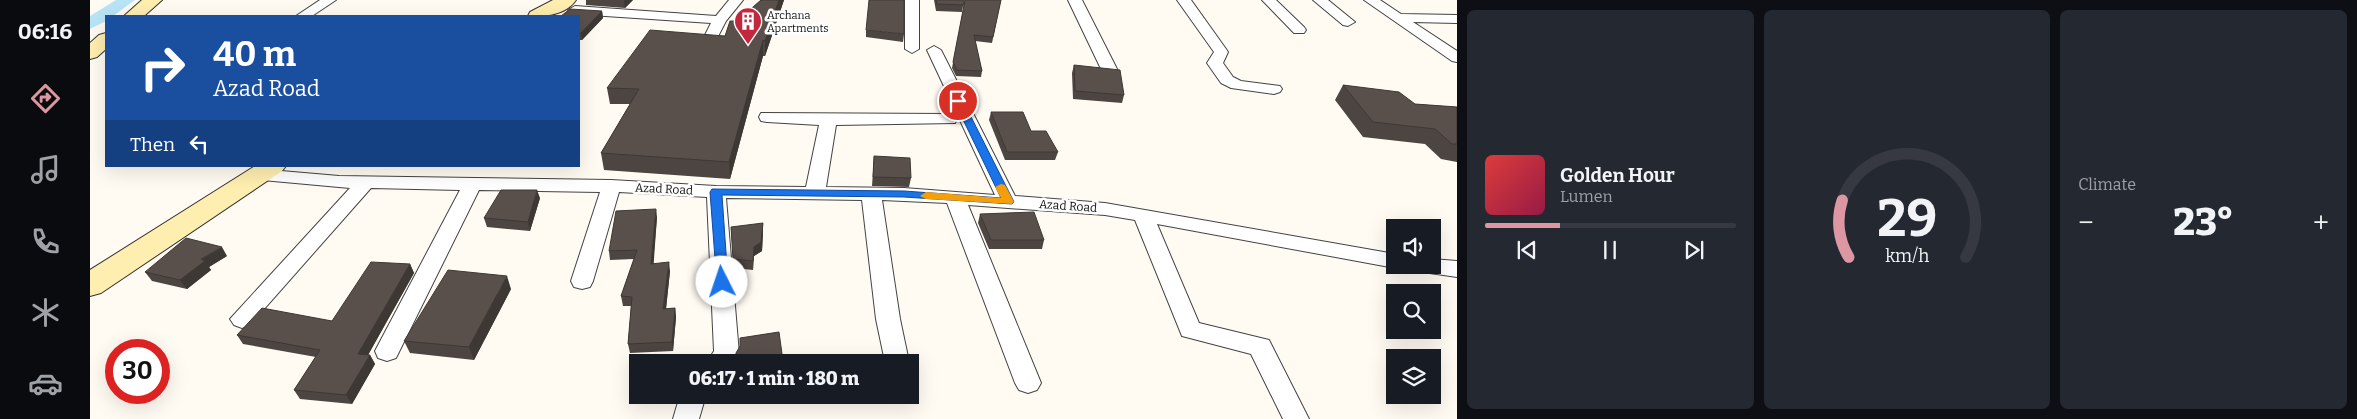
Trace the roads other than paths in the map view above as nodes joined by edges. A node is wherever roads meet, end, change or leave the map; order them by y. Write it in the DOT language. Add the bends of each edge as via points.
graph roads {
  1 [pos="153,0"];
  2 [pos="329,0"];
  3 [pos="736,0"];
  4 [pos="912,0"];
  5 [pos="1075,0"];
  6 [pos="1184,0"];
  7 [pos="1268,0"];
  8 [pos="1320,0"];
  9 [pos="1371,0"];
  10 [pos="569,5"];
  11 [pos="135,15"];
  12 [pos="305,15"];
  13 [pos="540,15"];
  14 [pos="1399,18"];
  15 [pos="1457,18"];
  16 [pos="720,20"];
  17 [pos="1348,22"];
  18 [pos="1299,30"];
  19 [pos="105,40"];
  20 [pos="707,45"];
  21 [pos="1440,47"];
  22 [pos="912,50"];
  23 [pos="934,50"];
  24 [pos="1457,50"];
  25 [pos="90,53"];
  26 [pos="1457,58"];
  27 [pos="1109,69"];
  28 [pos="1274,89"];
  29 [pos="767,117"];
  30 [pos="949,119"];
  31 [pos="828,120"];
  32 [pos="265,171"];
  33 [pos="366,182"];
  34 [pos="472,184"];
  35 [pos="611,186"];
  36 [pos="716,192"];
  37 [pos="815,193"];
  38 [pos="871,193"];
  39 [pos="955,198"];
  40 [pos="1008,202"];
  41 [pos="1143,216"];
  42 [pos="1386,260"];
  43 [pos="1441,267"];
  44 [pos="1457,269"];
  45 [pos="582,281"];
  46 [pos="90,285"];
  47 [pos="242,320"];
  48 [pos="386,351"];
  49 [pos="726,354"];
  50 [pos="895,354"];
  51 [pos="1028,383"];
  52 [pos="691,404"];
  53 [pos="686,419"];
  54 [pos="1296,419"];
  1 -- 11 [label="main road"];
  2 -- 12 [label="street"];
  3 -- 16 [label="street"];
  4 -- 22 [label="street"];
  5 -- 27 [label="street"];
  6 -- 28 [label="street" via="1220,52 1215,63 1227,80 1237,85"];
  7 -- 18 [label="street"];
  8 -- 17 [label="street"];
  9 -- 14 [label="street"];
  10 -- 13 [label="main road"];
  10 -- 16 [label="street"];
  14 -- 15 [label="street"];
  14 -- 21 [label="street"];
  16 -- 20 [label="street"];
  19 -- 25 [label="main road"];
  21 -- 24 [label="street"];
  21 -- 26 [label="street"];
  23 -- 40 [label="street"];
  29 -- 31 [label="street"];
  30 -- 31 [label="street"];
  31 -- 37 [label="street"];
  32 -- 33 [label="street, Azad Road"];
  32 -- 46 [label="main road"];
  33 -- 34 [label="street, Azad Road"];
  33 -- 47 [label="street"];
  34 -- 35 [label="street, Azad Road"];
  34 -- 48 [label="street"];
  35 -- 36 [label="street, Azad Road"];
  35 -- 45 [label="street"];
  36 -- 37 [label="street, Azad Road"];
  36 -- 49 [label="street"];
  37 -- 38 [label="street, Azad Road"];
  38 -- 39 [label="street, Azad Road"];
  38 -- 50 [label="street"];
  39 -- 40 [label="street, Azad Road"];
  39 -- 51 [label="street"];
  40 -- 41 [label="street, Azad Road" via="1105,209"];
  41 -- 42 [label="street, Azad Road"];
  41 -- 54 [label="street" via="1190,330 1260,347"];
  43 -- 44 [label="street"];
  52 -- 53 [label="street"];
}
